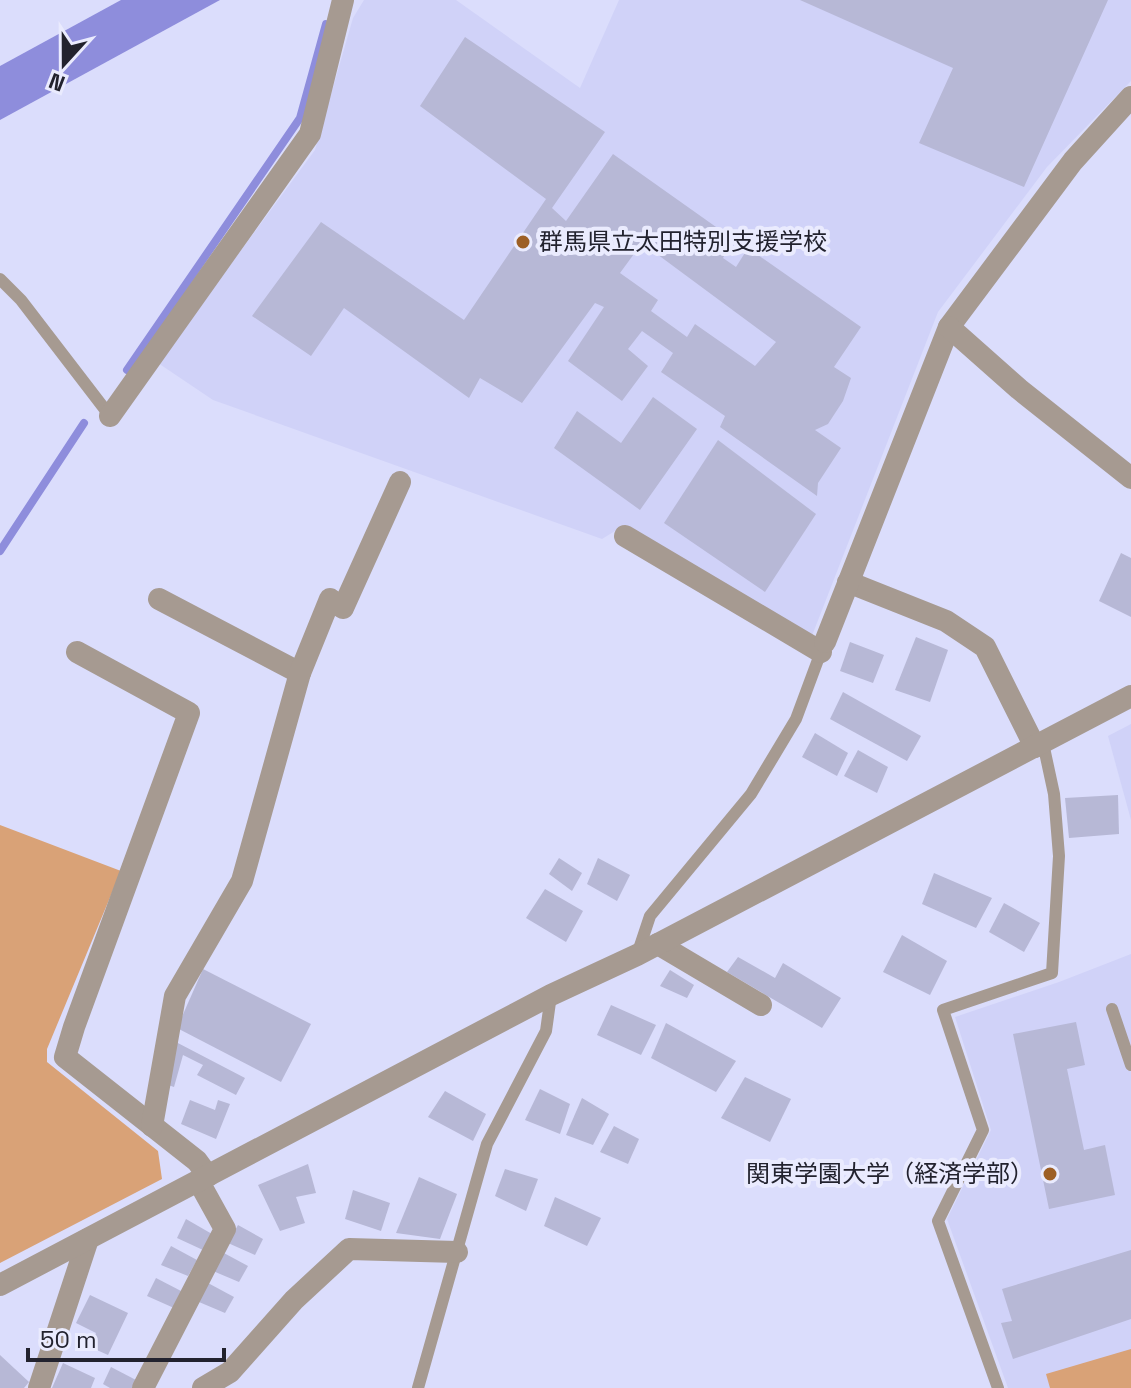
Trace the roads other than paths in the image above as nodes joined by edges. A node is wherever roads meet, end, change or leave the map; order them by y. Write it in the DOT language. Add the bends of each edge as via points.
graph roads {
  1 [pos="343,0"];
  2 [pos="1131,97"];
  3 [pos="0,279"];
  4 [pos="949,327"];
  5 [pos="110,416"];
  6 [pos="1131,478"];
  7 [pos="400,482"];
  8 [pos="625,536"];
  9 [pos="848,582"];
  10 [pos="159,599"];
  11 [pos="823,647"];
  12 [pos="77,652"];
  13 [pos="300,673"];
  14 [pos="1131,696"];
  15 [pos="1039,745"];
  16 [pos="658,944"];
  17 [pos="637,955"];
  18 [pos="551,995"];
  19 [pos="761,1005"];
  20 [pos="1112,1009"];
  21 [pos="1131,1065"];
  22 [pos="152,1126"];
  23 [pos="203,1179"];
  24 [pos="88,1239"];
  25 [pos="457,1252"];
  26 [pos="0,1285"];
  27 [pos="39,1388"];
  28 [pos="143,1388"];
  29 [pos="203,1388"];
  30 [pos="418,1388"];
  31 [pos="998,1388"];
  1 -- 5 [label="street" via="310,134"];
  2 -- 4 [label="street" via="1073,161"];
  3 -- 5 [label="lane"];
  4 -- 6 [label="street"];
  4 -- 9 [label="street"];
  7 -- 13 [label="street" via="343,608 330,599"];
  8 -- 11 [label="street"];
  9 -- 11 [label="street"];
  9 -- 15 [label="street" via="946,621 985,647"];
  10 -- 13 [label="street"];
  11 -- 17 [label="lane" via="796,719 751,794 650,916"];
  12 -- 22 [label="street" via="189,713 65,1057"];
  13 -- 22 [label="street" via="242,881 175,996"];
  14 -- 15 [label="street"];
  15 -- 16 [label="street"];
  15 -- 31 [label="lane" via="1054,794 1059,856 1052,973 943,1010 983,1130 938,1221"];
  16 -- 17 [label="street"];
  16 -- 19 [label="street"];
  17 -- 18 [label="street"];
  18 -- 23 [label="street"];
  18 -- 25 [label="lane" via="546,1031 487,1144"];
  20 -- 21 [label="lane"];
  22 -- 23 [label="street" via="197,1161"];
  23 -- 24 [label="street"];
  23 -- 28 [label="street" via="225,1229"];
  24 -- 26 [label="street"];
  24 -- 27 [label="street"];
  25 -- 29 [label="street" via="349,1249 294,1300 230,1372"];
  25 -- 30 [label="lane"];
}
